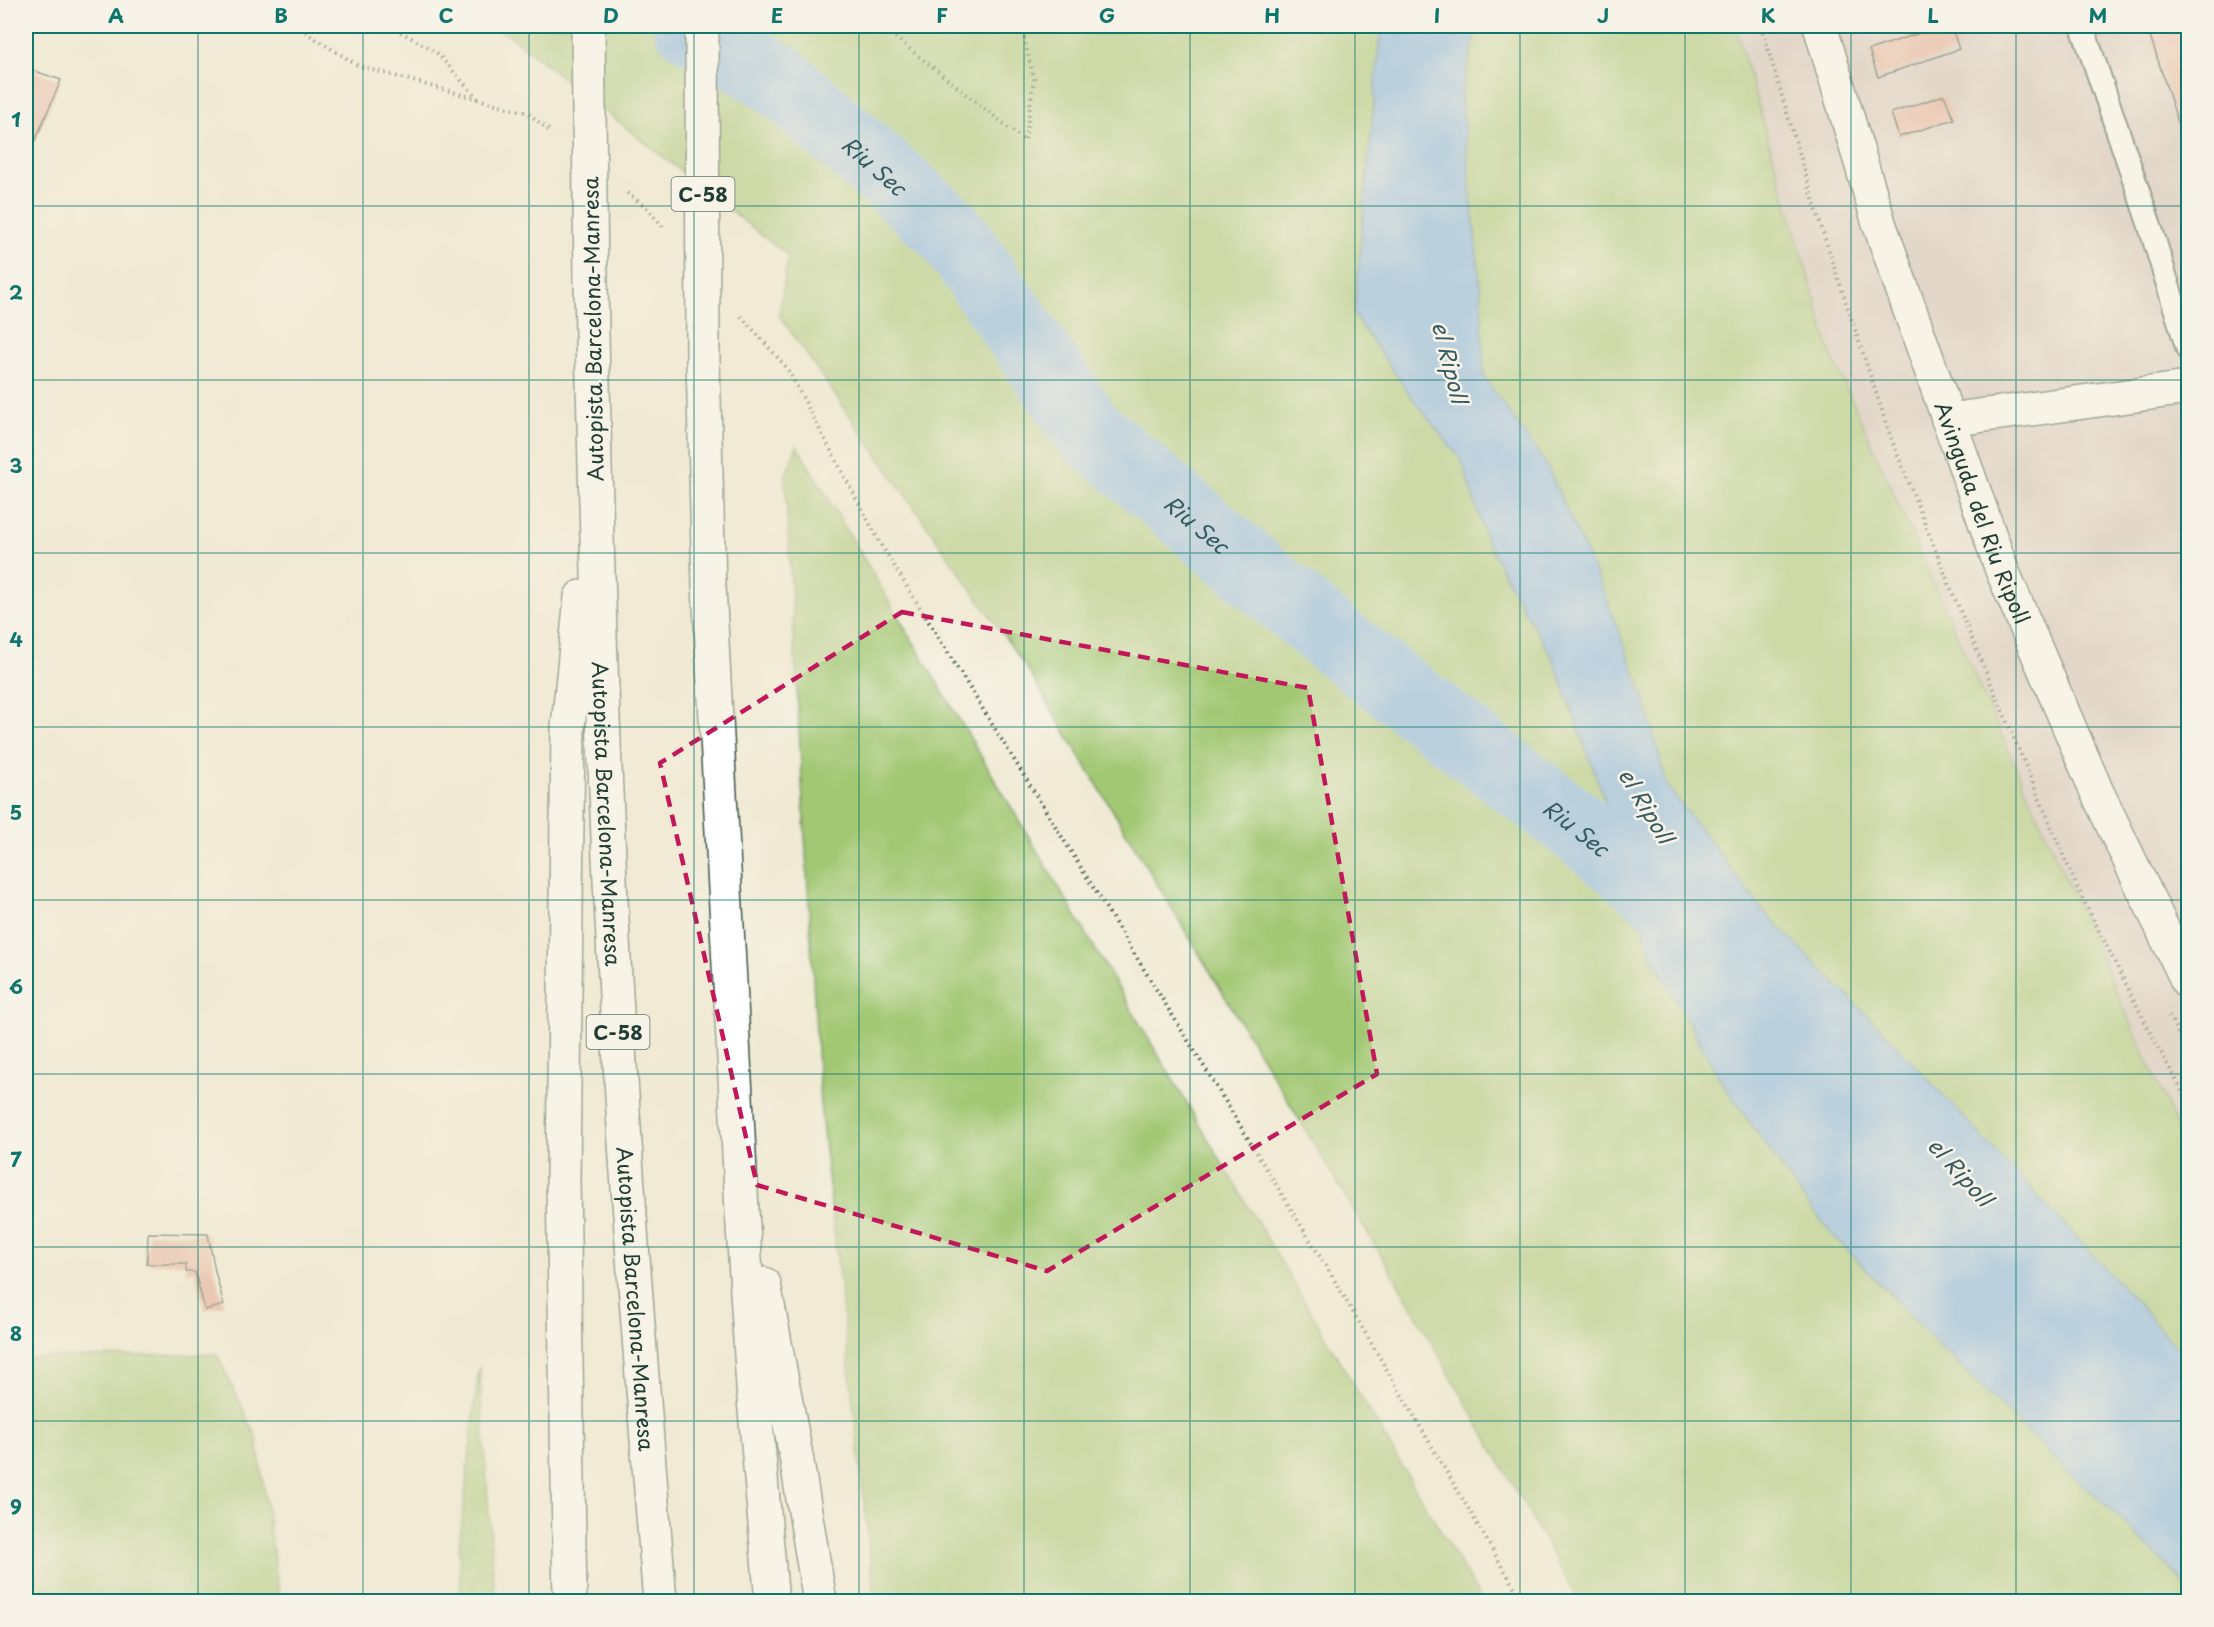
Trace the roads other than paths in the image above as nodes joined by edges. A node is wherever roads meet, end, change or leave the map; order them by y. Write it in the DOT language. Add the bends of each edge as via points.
graph roads {
  1 [pos="588,26"];
  2 [pos="702,26"];
  3 [pos="1820,26"];
  4 [pos="2082,26"];
  5 [pos="2188,350"];
  6 [pos="2188,388"];
  7 [pos="1948,420"];
  8 [pos="594,461"];
  9 [pos="2188,982"];
  10 [pos="742,1210"];
  11 [pos="570,1602"];
  12 [pos="660,1602"];
  13 [pos="772,1602"];
  14 [pos="820,1602"];
  1 -- 8 [label="main road, Autopista Barcelona-Manresa / C-58, bridge"];
  2 -- 10 [label="main road, C-58, bridge" via="709,586"];
  3 -- 7 [label="main road, Avinguda del Riu Ripoll" via="1879,223"];
  4 -- 5 [label="lane"];
  6 -- 7 [label="main road"];
  7 -- 9 [label="main road, Avinguda del Riu Ripoll" via="2002,570 2097,792"];
  8 -- 11 [label="main road" via="568,727 562,1179"];
  8 -- 12 [label="main road, Autopista Barcelona-Manresa / C-58" via="623,1111"];
  10 -- 13 [label="main road, C-58"];
  10 -- 14 [label="main road" via="760,1262"];
}
